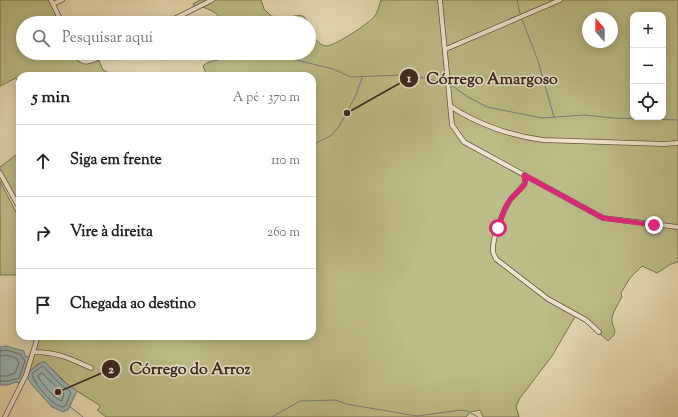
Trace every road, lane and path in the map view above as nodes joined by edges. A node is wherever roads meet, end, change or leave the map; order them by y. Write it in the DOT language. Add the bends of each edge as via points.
graph roads {
  1 [pos="62,0"];
  2 [pos="212,0"];
  3 [pos="440,0"];
  4 [pos="560,0"];
  5 [pos="52,2"];
  6 [pos="59,16"];
  7 [pos="180,16"];
  8 [pos="446,49"];
  9 [pos="80,60"];
  10 [pos="94,60"];
  11 [pos="450,106"];
  12 [pos="678,143"];
  13 [pos="0,173"];
  14 [pos="524,175"];
  15 [pos="16,202"];
  16 [pos="678,227"];
  17 [pos="599,332"];
  18 [pos="37,340"];
  19 [pos="33,352"];
  20 [pos="91,368"];
  21 [pos="5,417"];
  1 -- 5 [label="street"];
  2 -- 7 [label="street"];
  3 -- 8 [label="street"];
  4 -- 8 [label="street"];
  5 -- 6 [label="street"];
  8 -- 11 [label="street"];
  9 -- 10 [label="street"];
  11 -- 12 [label="street" via="481,123 525,138"];
  11 -- 14 [label="street" via="452,125 464,142"];
  13 -- 15 [label="street"];
  14 -- 16 [label="street" via="603,218"];
  14 -- 17 [label="street" via="525,184 505,208 494,240 494,255 548,299 586,320"];
  18 -- 19 [label="street"];
  19 -- 20 [label="street" via="59,354"];
  19 -- 21 [label="street" via="26,375"];
}
